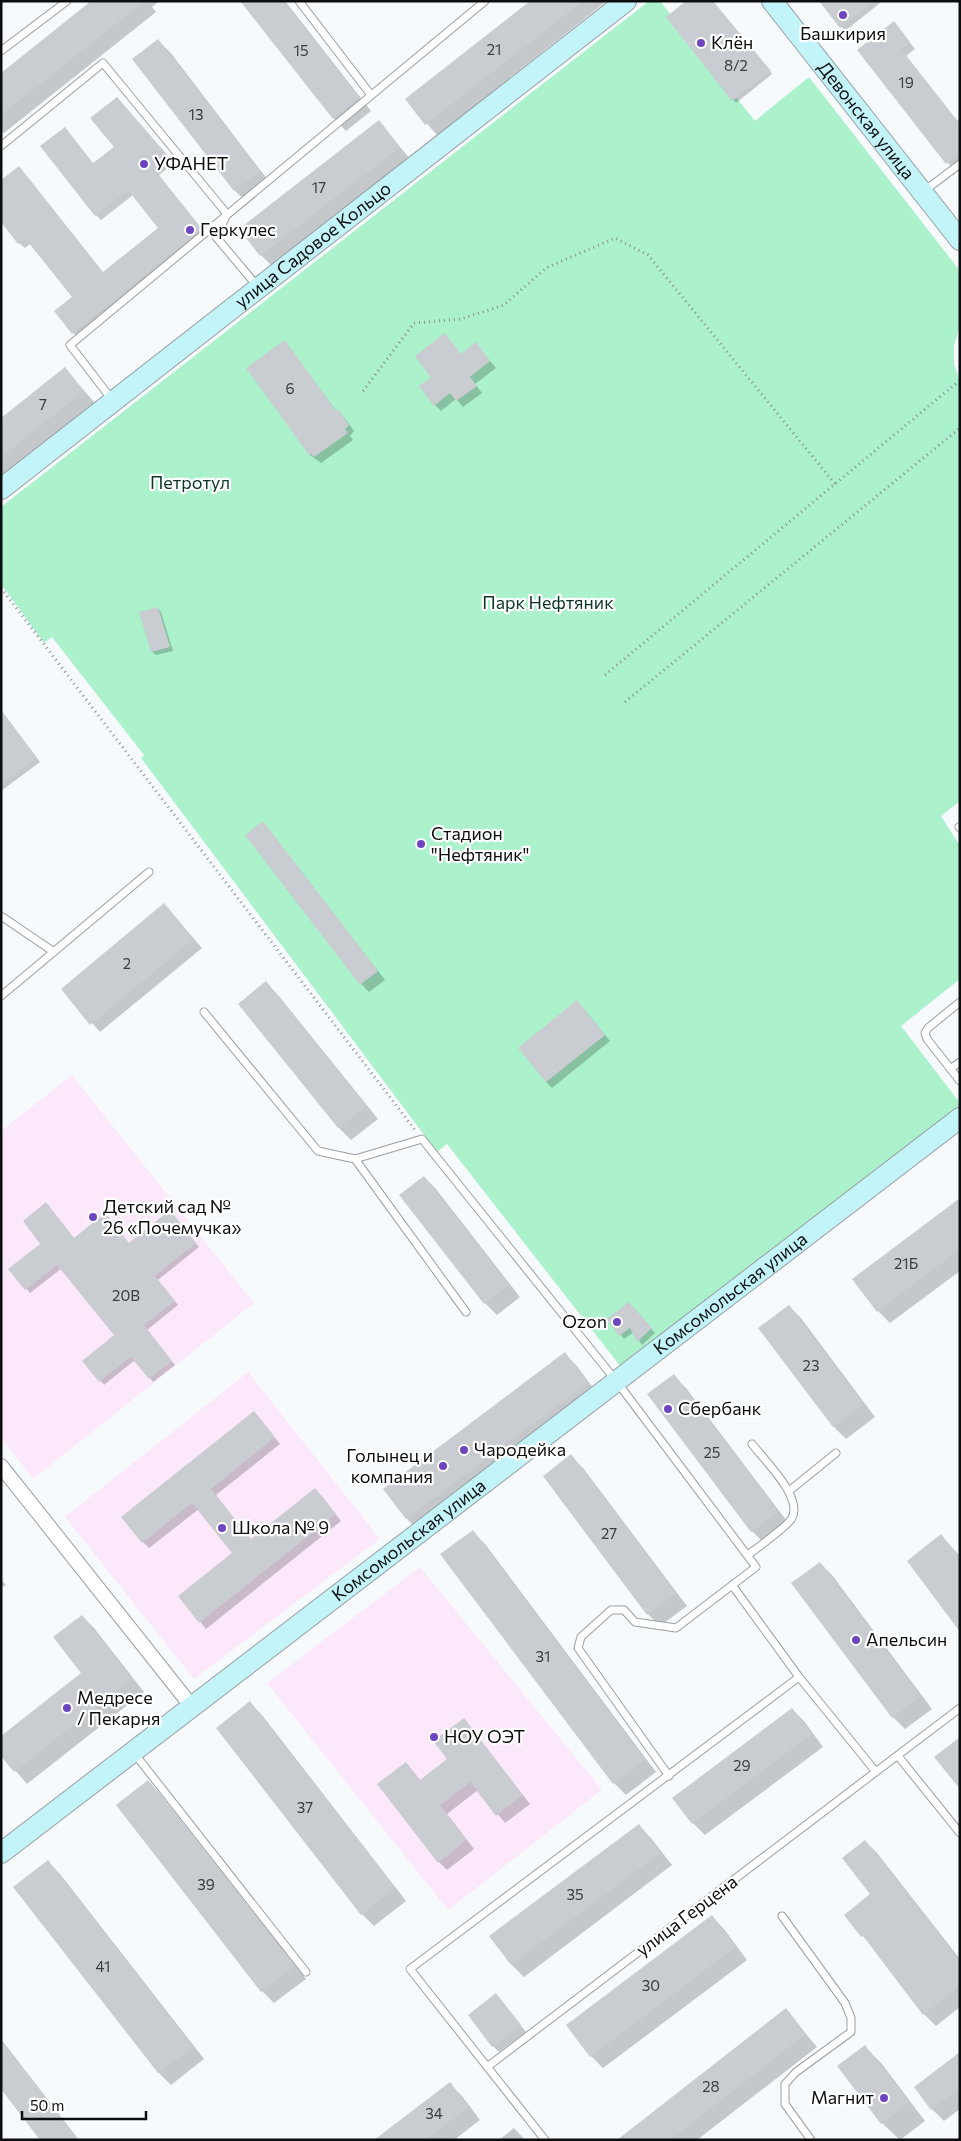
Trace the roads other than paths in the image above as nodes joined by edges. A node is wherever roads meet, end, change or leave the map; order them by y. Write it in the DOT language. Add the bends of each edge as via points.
graph roads {
  1 [pos="67,1"];
  2 [pos="299,1"];
  3 [pos="485,1"];
  4 [pos="626,1"];
  5 [pos="772,1"];
  6 [pos="1,51"];
  7 [pos="371,95"];
  8 [pos="1,146"];
  9 [pos="960,164"];
  10 [pos="922,193"];
  11 [pos="227,214"];
  12 [pos="960,240"];
  13 [pos="259,288"];
  14 [pos="113,402"];
  15 [pos="1,489"];
  16 [pos="149,872"];
  17 [pos="1,916"];
  18 [pos="54,952"];
  19 [pos="1,996"];
  20 [pos="960,1002"];
  21 [pos="204,1012"];
  22 [pos="960,1062"];
  23 [pos="950,1070"];
  24 [pos="960,1081"];
  25 [pos="960,1118"];
  26 [pos="355,1159"];
  27 [pos="466,1312"];
  28 [pos="618,1382"];
  29 [pos="752,1444"];
  30 [pos="836,1453"];
  31 [pos="1,1466"];
  32 [pos="789,1492"];
  33 [pos="748,1555"];
  34 [pos="732,1585"];
  35 [pos="799,1677"];
  36 [pos="193,1708"];
  37 [pos="960,1708"];
  38 [pos="134,1752"];
  39 [pos="898,1756"];
  40 [pos="876,1772"];
  41 [pos="669,1776"];
  42 [pos="960,1833"];
  43 [pos="1,1853"];
  44 [pos="782,1916"];
  45 [pos="306,1972"];
  46 [pos="487,2067"];
  47 [pos="545,2140"];
  48 [pos="811,2140"];
  1 -- 6 [label="lane"];
  2 -- 7 [label="lane"];
  3 -- 7 [label="lane"];
  4 -- 13 [label="street, улица Садовое Кольцо"];
  5 -- 10 [label="street, Девонская улица"];
  7 -- 11 [label="lane"];
  8 -- 11 [label="lane" via="103,63"];
  9 -- 10 [label="lane"];
  10 -- 12 [label="street, Девонская улица"];
  11 -- 13 [label="lane" via="216,237"];
  11 -- 14 [label="lane" via="70,345"];
  13 -- 14 [label="street, улица Садовое Кольцо"];
  14 -- 15 [label="street, улица Садовое Кольцо"];
  16 -- 18 [label="lane"];
  17 -- 18 [label="lane"];
  18 -- 19 [label="lane"];
  20 -- 23 [label="lane" via="925,1033 926,1040"];
  21 -- 26 [label="lane" via="318,1151"];
  22 -- 23 [label="lane"];
  23 -- 24 [label="lane"];
  25 -- 28 [label="street, Комсомольская улица"];
  26 -- 27 [label="lane"];
  26 -- 28 [label="lane" via="422,1138"];
  28 -- 33 [label="lane"];
  28 -- 36 [label="street, Комсомольская улица"];
  29 -- 32 [label="lane"];
  30 -- 32 [label="lane"];
  31 -- 36 [label="street"];
  32 -- 33 [label="lane" via="795,1507 792,1520"];
  33 -- 34 [label="lane" via="756,1567"];
  34 -- 35 [label="lane"];
  34 -- 41 [label="lane" via="676,1628 635,1622 624,1610 611,1610 580,1637 578,1648"];
  35 -- 40 [label="lane"];
  35 -- 41 [label="lane"];
  36 -- 38 [label="street, Комсомольская улица"];
  37 -- 39 [label="lane, улица Герцена"];
  38 -- 43 [label="street, Комсомольская улица"];
  38 -- 45 [label="lane"];
  39 -- 40 [label="lane, улица Герцена"];
  39 -- 42 [label="lane"];
  40 -- 46 [label="lane, улица Герцена"];
  41 -- 46 [label="lane" via="410,1969"];
  44 -- 48 [label="lane" via="845,2003 851,2018 851,2032 796,2072 785,2084 785,2104"];
  46 -- 47 [label="lane"];
}
